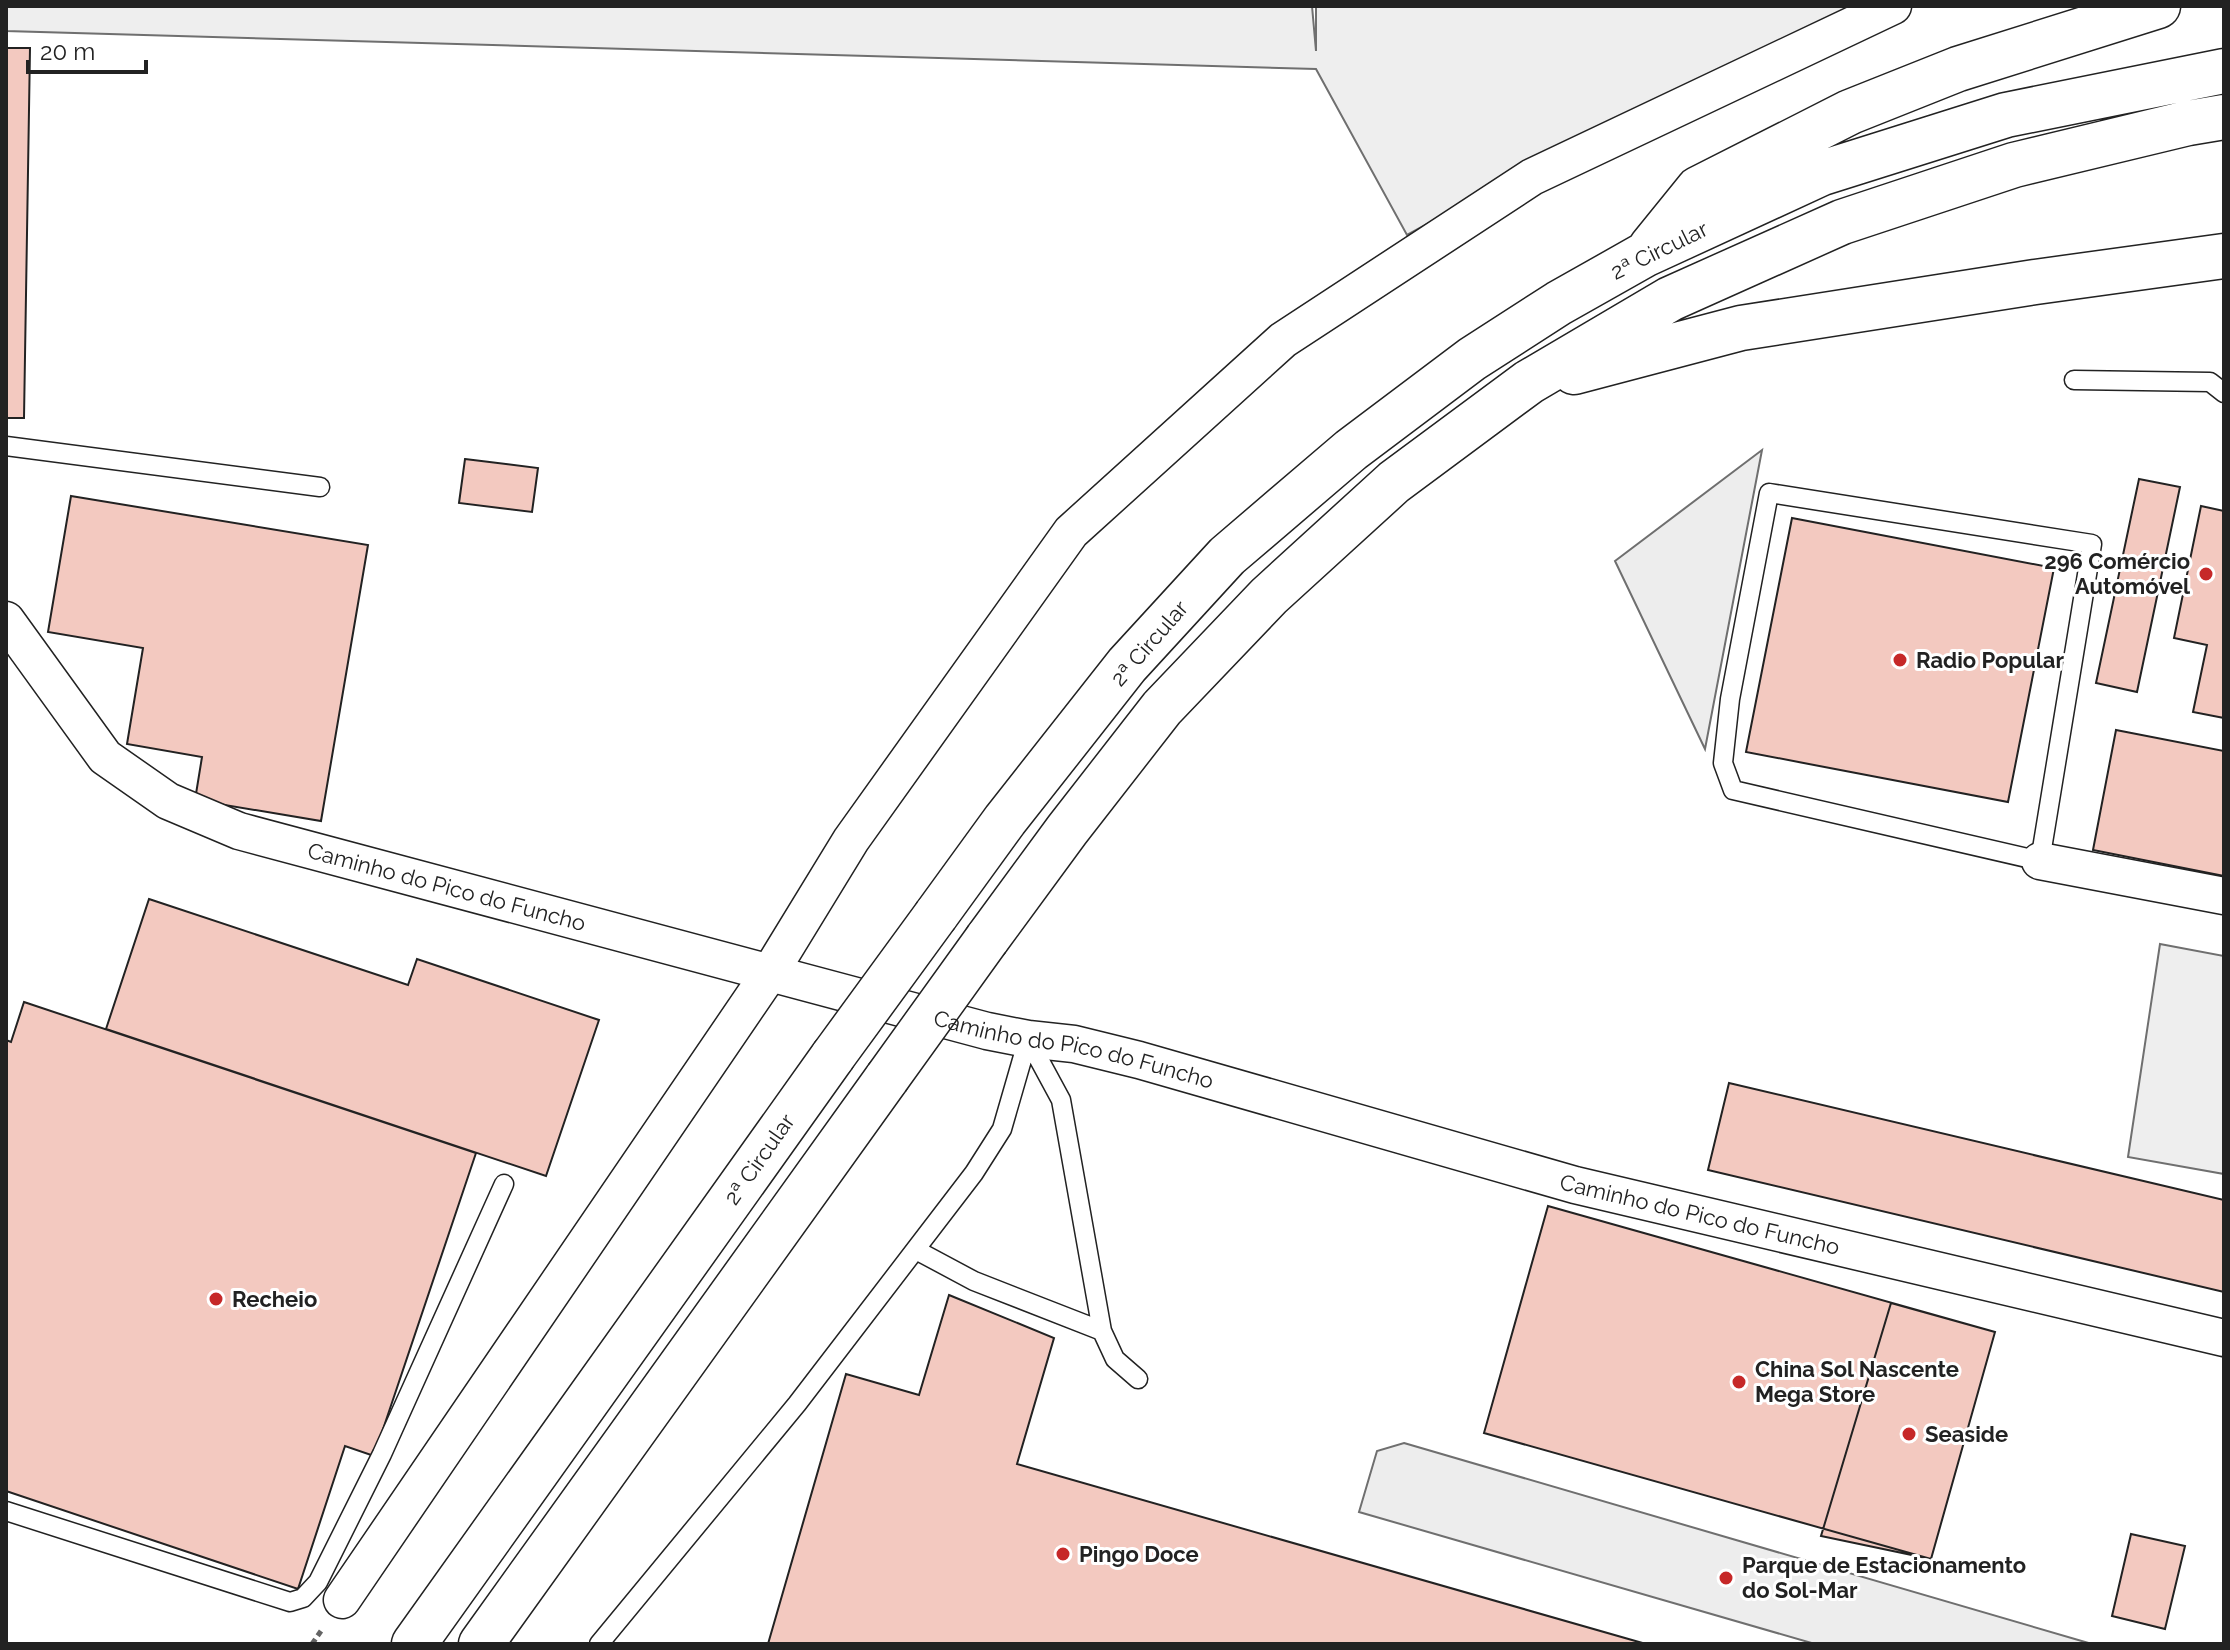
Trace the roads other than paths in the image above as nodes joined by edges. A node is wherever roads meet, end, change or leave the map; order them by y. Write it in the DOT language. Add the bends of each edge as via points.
graph roads {
  1 [pos="1893,6"];
  2 [pos="2158,6"];
  3 [pos="2224,71"];
  4 [pos="2224,117"];
  5 [pos="1644,255"];
  6 [pos="2224,256"];
  7 [pos="2074,380"];
  8 [pos="1529,382"];
  9 [pos="2224,393"];
  10 [pos="6,446"];
  11 [pos="320,487"];
  12 [pos="6,620"];
  13 [pos="2040,861"];
  14 [pos="2224,896"];
  15 [pos="769,974"];
  16 [pos="1028,1039"];
  17 [pos="504,1184"];
  18 [pos="916,1250"];
  19 [pos="1102,1331"];
  20 [pos="2224,1338"];
  21 [pos="1138,1379"];
  22 [pos="6,1511"];
  23 [pos="330,1591"];
  24 [pos="414,1644"];
  25 [pos="481,1644"];
  26 [pos="599,1644"];
  1 -- 15 [label="street" via="1532,177 1283,340 1071,532 851,840"];
  2 -- 5 [label="highway" via="1958,69 1850,112 1698,189"];
  3 -- 5 [label="highway, 2ª Circular" via="2006,115 1850,164"];
  4 -- 8 [label="highway" via="2014,165 1842,222 1670,299"];
  5 -- 24 [label="highway, 2ª Circular, bridge" via="1472,359 1351,450 1227,556 1127,665 1005,820 833,1056"];
  6 -- 8 [label="highway" via="1741,328"];
  7 -- 9 [label="lane" via="2210,382"];
  8 -- 25 [label="highway, bridge" via="1394,482 1269,596 1162,708 987,939"];
  10 -- 11 [label="lane"];
  12 -- 15 [label="street, Caminho do Pico do Funcho" via="105,757 168,801 239,831"];
  13 -- 13 [label="lane" via="1733,790 1723,763 1730,699 1769,493 2092,544"];
  13 -- 14 [label="street"];
  15 -- 16 [label="street, Caminho do Pico do Funcho"];
  15 -- 23 [label="street"];
  16 -- 18 [label="lane" via="1002,1129"];
  16 -- 19 [label="lane" via="1061,1100"];
  16 -- 20 [label="street, Caminho do Pico do Funcho" via="1139,1060 1575,1185"];
  17 -- 23 [label="lane" via="382,1454"];
  18 -- 19 [label="lane" via="974,1281"];
  18 -- 26 [label="lane"];
  19 -- 21 [label="lane" via="1115,1359"];
  22 -- 23 [label="lane" via="290,1602"];
}
